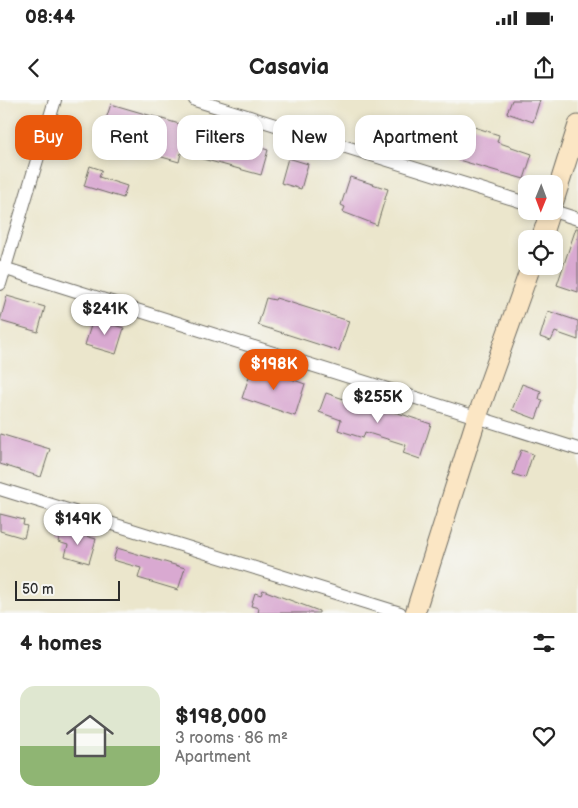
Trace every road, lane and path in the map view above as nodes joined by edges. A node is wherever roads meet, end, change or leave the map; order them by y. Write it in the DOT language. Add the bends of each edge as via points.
graph roads {
  1 [pos="56,100"];
  2 [pos="195,100"];
  3 [pos="578,125"];
  4 [pos="562,175"];
  5 [pos="518,201"];
  6 [pos="563,215"];
  7 [pos="578,220"];
  8 [pos="2,268"];
  9 [pos="528,275"];
  10 [pos="0,284"];
  11 [pos="477,417"];
  12 [pos="578,449"];
  13 [pos="0,489"];
  14 [pos="400,613"];
  15 [pos="415,613"];
  1 -- 8 [label="street"];
  2 -- 5 [label="street"];
  3 -- 4 [label="street"];
  6 -- 7 [label="street"];
  8 -- 10 [label="street"];
  8 -- 11 [label="street"];
  9 -- 11 [label="street"];
  11 -- 12 [label="street"];
  11 -- 15 [label="street"];
  13 -- 14 [label="street"];
}
